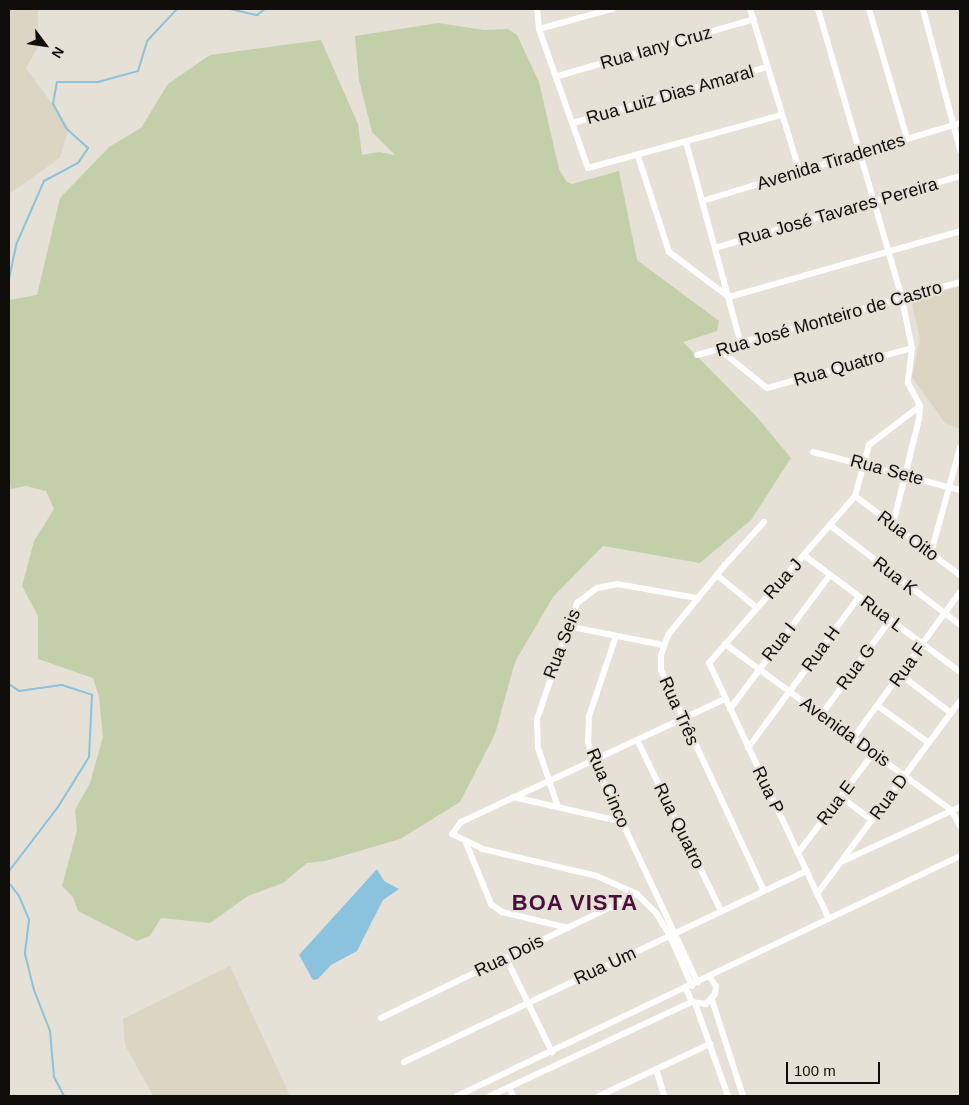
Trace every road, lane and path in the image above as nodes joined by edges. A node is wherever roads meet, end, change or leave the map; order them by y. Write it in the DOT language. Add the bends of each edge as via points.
graph roads {
  1 [pos="537,9"];
  2 [pos="612,9"];
  3 [pos="750,9"];
  4 [pos="818,9"];
  5 [pos="869,9"];
  6 [pos="923,9"];
  7 [pos="754,19"];
  8 [pos="539,29"];
  9 [pos="767,67"];
  10 [pos="558,76"];
  11 [pos="782,115"];
  12 [pos="572,123"];
  13 [pos="957,124"];
  14 [pos="907,138"];
  15 [pos="686,142"];
  16 [pos="960,150"];
  17 [pos="860,154"];
  18 [pos="638,156"];
  19 [pos="800,173"];
  20 [pos="960,176"];
  21 [pos="702,201"];
  22 [pos="874,204"];
  23 [pos="960,231"];
  24 [pos="715,248"];
  25 [pos="888,250"];
  26 [pos="960,282"];
  27 [pos="729,297"];
  28 [pos="902,299"];
  29 [pos="741,344"];
  30 [pos="912,348"];
  31 [pos="720,350"];
  32 [pos="697,355"];
  33 [pos="920,406"];
  34 [pos="960,448"];
  35 [pos="813,452"];
  36 [pos="864,463"];
  37 [pos="906,475"];
  38 [pos="948,487"];
  39 [pos="960,490"];
  40 [pos="855,496"];
  41 [pos="764,522"];
  42 [pos="893,524"];
  43 [pos="831,526"];
  44 [pos="931,553"];
  45 [pos="805,556"];
  46 [pos="717,575"];
  47 [pos="830,575"];
  48 [pos="960,575"];
  49 [pos="960,592"];
  50 [pos="859,597"];
  51 [pos="697,598"];
  52 [pos="757,608"];
  53 [pos="944,613"];
  54 [pos="890,620"];
  55 [pos="960,625"];
  56 [pos="567,626"];
  57 [pos="616,636"];
  58 [pos="725,644"];
  59 [pos="922,644"];
  60 [pos="663,645"];
  61 [pos="710,660"];
  62 [pos="759,668"];
  63 [pos="960,672"];
  64 [pos="901,675"];
  65 [pos="790,692"];
  66 [pos="725,699"];
  67 [pos="960,701"];
  68 [pos="878,706"];
  69 [pos="730,709"];
  70 [pos="951,713"];
  71 [pos="822,714"];
  72 [pos="682,719"];
  73 [pos="854,737"];
  74 [pos="636,740"];
  75 [pos="929,743"];
  76 [pos="748,748"];
  77 [pos="874,752"];
  78 [pos="594,760"];
  79 [pos="905,775"];
  80 [pos="547,782"];
  81 [pos="840,797"];
  82 [pos="513,798"];
  83 [pos="960,807"];
  84 [pos="558,808"];
  85 [pos="952,811"];
  86 [pos="872,820"];
  87 [pos="623,822"];
  88 [pos="960,826"];
  89 [pos="466,843"];
  90 [pos="798,853"];
  91 [pos="960,856"];
  92 [pos="841,862"];
  93 [pos="806,871"];
  94 [pos="764,891"];
  95 [pos="638,894"];
  96 [pos="818,894"];
  97 [pos="721,911"];
  98 [pos="829,919"];
  99 [pos="568,928"];
  100 [pos="673,934"];
  101 [pos="506,958"];
  102 [pos="710,977"];
  103 [pos="692,986"];
  104 [pos="712,1000"];
  105 [pos="693,1002"];
  106 [pos="528,1003"];
  107 [pos="381,1018"];
  108 [pos="710,1044"];
  109 [pos="552,1052"];
  110 [pos="729,1056"];
  111 [pos="716,1060"];
  112 [pos="404,1062"];
  113 [pos="656,1069"];
  114 [pos="509,1087"];
  115 [pos="457,1096"];
  116 [pos="490,1096"];
  117 [pos="513,1096"];
  118 [pos="599,1096"];
  119 [pos="664,1096"];
  120 [pos="728,1096"];
  121 [pos="742,1096"];
  1 -- 8 [label="street"];
  2 -- 8 [label="street"];
  3 -- 7 [label="street"];
  4 -- 17 [label="street"];
  5 -- 14 [label="street"];
  6 -- 13 [label="street"];
  7 -- 9 [label="street"];
  7 -- 10 [label="street, Rua Iany Cruz"];
  8 -- 10 [label="street"];
  9 -- 11 [label="street"];
  9 -- 12 [label="street, Rua Luiz Dias Amaral"];
  10 -- 12 [label="street"];
  11 -- 15 [label="street"];
  11 -- 19 [label="street"];
  12 -- 18 [label="street" via="588,168"];
  13 -- 14 [label="street, Avenida Tiradentes"];
  13 -- 16 [label="street"];
  14 -- 17 [label="street, Avenida Tiradentes"];
  15 -- 18 [label="street"];
  15 -- 21 [label="street"];
  17 -- 19 [label="street, Avenida Tiradentes"];
  17 -- 22 [label="street"];
  18 -- 27 [label="street" via="669,252"];
  19 -- 21 [label="street, Avenida Tiradentes"];
  20 -- 22 [label="street, Rua José Tavares Pereira"];
  21 -- 24 [label="street"];
  22 -- 24 [label="street, Rua José Tavares Pereira"];
  22 -- 25 [label="street"];
  23 -- 25 [label="street"];
  24 -- 27 [label="street"];
  25 -- 27 [label="street"];
  25 -- 28 [label="street"];
  26 -- 28 [label="street, Rua José Monteiro de Castro"];
  27 -- 29 [label="street"];
  28 -- 29 [label="street, Rua José Monteiro de Castro"];
  28 -- 30 [label="street"];
  29 -- 31 [label="street, Rua José Monteiro de Castro"];
  30 -- 31 [label="street, Rua Quatro" via="767,388"];
  30 -- 33 [label="street" via="908,382"];
  31 -- 32 [label="street, Rua José Monteiro de Castro"];
  33 -- 36 [label="street" via="869,445"];
  33 -- 37 [label="street"];
  34 -- 38 [label="street"];
  35 -- 36 [label="street, Rua Sete"];
  36 -- 37 [label="street, Rua Sete"];
  36 -- 40 [label="street"];
  37 -- 38 [label="street, Rua Sete"];
  37 -- 42 [label="street"];
  38 -- 39 [label="street, Rua Sete"];
  38 -- 44 [label="street"];
  40 -- 42 [label="street, Rua Oito"];
  40 -- 43 [label="street, Rua J"];
  41 -- 46 [label="street"];
  42 -- 44 [label="street, Rua Oito"];
  43 -- 45 [label="street, Rua J"];
  43 -- 53 [label="street, Rua K"];
  44 -- 48 [label="street, Rua Oito"];
  45 -- 47 [label="street, Rua L"];
  45 -- 52 [label="street, Rua J"];
  46 -- 51 [label="street"];
  46 -- 52 [label="street"];
  47 -- 50 [label="street, Rua L"];
  47 -- 62 [label="street, Rua I"];
  49 -- 53 [label="street, Rua F"];
  50 -- 54 [label="street, Rua L"];
  50 -- 65 [label="street, Rua H"];
  51 -- 56 [label="street, Rua Seis" via="625,585 607,585 587,594 577,603"];
  51 -- 60 [label="street"];
  52 -- 58 [label="street, Rua J"];
  53 -- 55 [label="street, Rua K"];
  53 -- 59 [label="street, Rua F"];
  54 -- 59 [label="street, Rua L"];
  54 -- 71 [label="street, Rua G"];
  56 -- 57 [label="street"];
  56 -- 80 [label="street, Rua Seis" via="537,719 538,748"];
  57 -- 60 [label="street"];
  57 -- 78 [label="street, Rua Cinco" via="589,716 588,742"];
  58 -- 61 [label="street, Rua J"];
  58 -- 62 [label="street, Avenida Dois"];
  59 -- 63 [label="street, Rua L"];
  59 -- 64 [label="street, Rua F"];
  60 -- 72 [label="street, Rua Três" via="661,670"];
  61 -- 66 [label="street, Rua P" via="709,666"];
  62 -- 65 [label="street, Avenida Dois"];
  62 -- 69 [label="street, Rua I"];
  64 -- 68 [label="street, Rua F"];
  64 -- 70 [label="street"];
  65 -- 71 [label="street, Avenida Dois"];
  65 -- 76 [label="street, Rua H"];
  66 -- 69 [label="street, Rua P"];
  66 -- 72 [label="street"];
  67 -- 70 [label="street, Rua D"];
  68 -- 73 [label="street, Rua F"];
  68 -- 75 [label="street"];
  69 -- 76 [label="street, Rua P"];
  70 -- 75 [label="street, Rua D"];
  71 -- 73 [label="street, Avenida Dois"];
  72 -- 74 [label="street"];
  72 -- 94 [label="street, Rua Três"];
  73 -- 77 [label="street, Avenida Dois"];
  74 -- 78 [label="street"];
  74 -- 97 [label="street, Rua Quatro"];
  75 -- 79 [label="street, Rua D"];
  76 -- 90 [label="street, Rua P"];
  77 -- 79 [label="street, Avenida Dois"];
  77 -- 81 [label="street, Rua E"];
  78 -- 80 [label="street"];
  78 -- 87 [label="street, Rua Cinco"];
  79 -- 85 [label="street, Avenida Dois"];
  79 -- 86 [label="street, Rua D"];
  80 -- 82 [label="street"];
  80 -- 84 [label="street, Rua Seis"];
  81 -- 86 [label="street"];
  81 -- 90 [label="street, Rua E"];
  82 -- 84 [label="street"];
  82 -- 89 [label="street" via="461,822 452,834"];
  83 -- 85 [label="street"];
  84 -- 87 [label="street"];
  85 -- 88 [label="street, Avenida Dois"];
  85 -- 92 [label="street"];
  86 -- 92 [label="street, Rua D"];
  87 -- 100 [label="street, Rua Cinco"];
  89 -- 95 [label="street" via="597,876"];
  89 -- 99 [label="street" via="487,898 497,909"];
  90 -- 93 [label="street, Rua P"];
  91 -- 98 [label="street"];
  92 -- 96 [label="street, Rua D"];
  93 -- 94 [label="street, Rua Um"];
  93 -- 96 [label="street, Rua P"];
  94 -- 97 [label="street, Rua Um"];
  95 -- 99 [label="street, Rua Dois"];
  95 -- 100 [label="street"];
  96 -- 98 [label="street, Rua P"];
  97 -- 100 [label="street, Rua Um"];
  98 -- 102 [label="street"];
  99 -- 101 [label="street, Rua Dois"];
  100 -- 103 [label="street"];
  100 -- 106 [label="street, Rua Um"];
  101 -- 106 [label="street"];
  101 -- 107 [label="street, Rua Dois"];
  102 -- 103 [label="street"];
  102 -- 104 [label="street" via="716,986"];
  103 -- 105 [label="street"];
  103 -- 109 [label="street"];
  104 -- 105 [label="street" via="706,1004"];
  104 -- 110 [label="street"];
  105 -- 108 [label="street"];
  105 -- 114 [label="street"];
  106 -- 109 [label="street"];
  106 -- 112 [label="street, Rua Um"];
  108 -- 111 [label="street"];
  108 -- 113 [label="street"];
  109 -- 115 [label="street"];
  110 -- 111 [label="street"];
  110 -- 121 [label="street"];
  111 -- 120 [label="street"];
  113 -- 118 [label="street"];
  113 -- 119 [label="street"];
  114 -- 116 [label="street"];
  114 -- 117 [label="street"];
}
